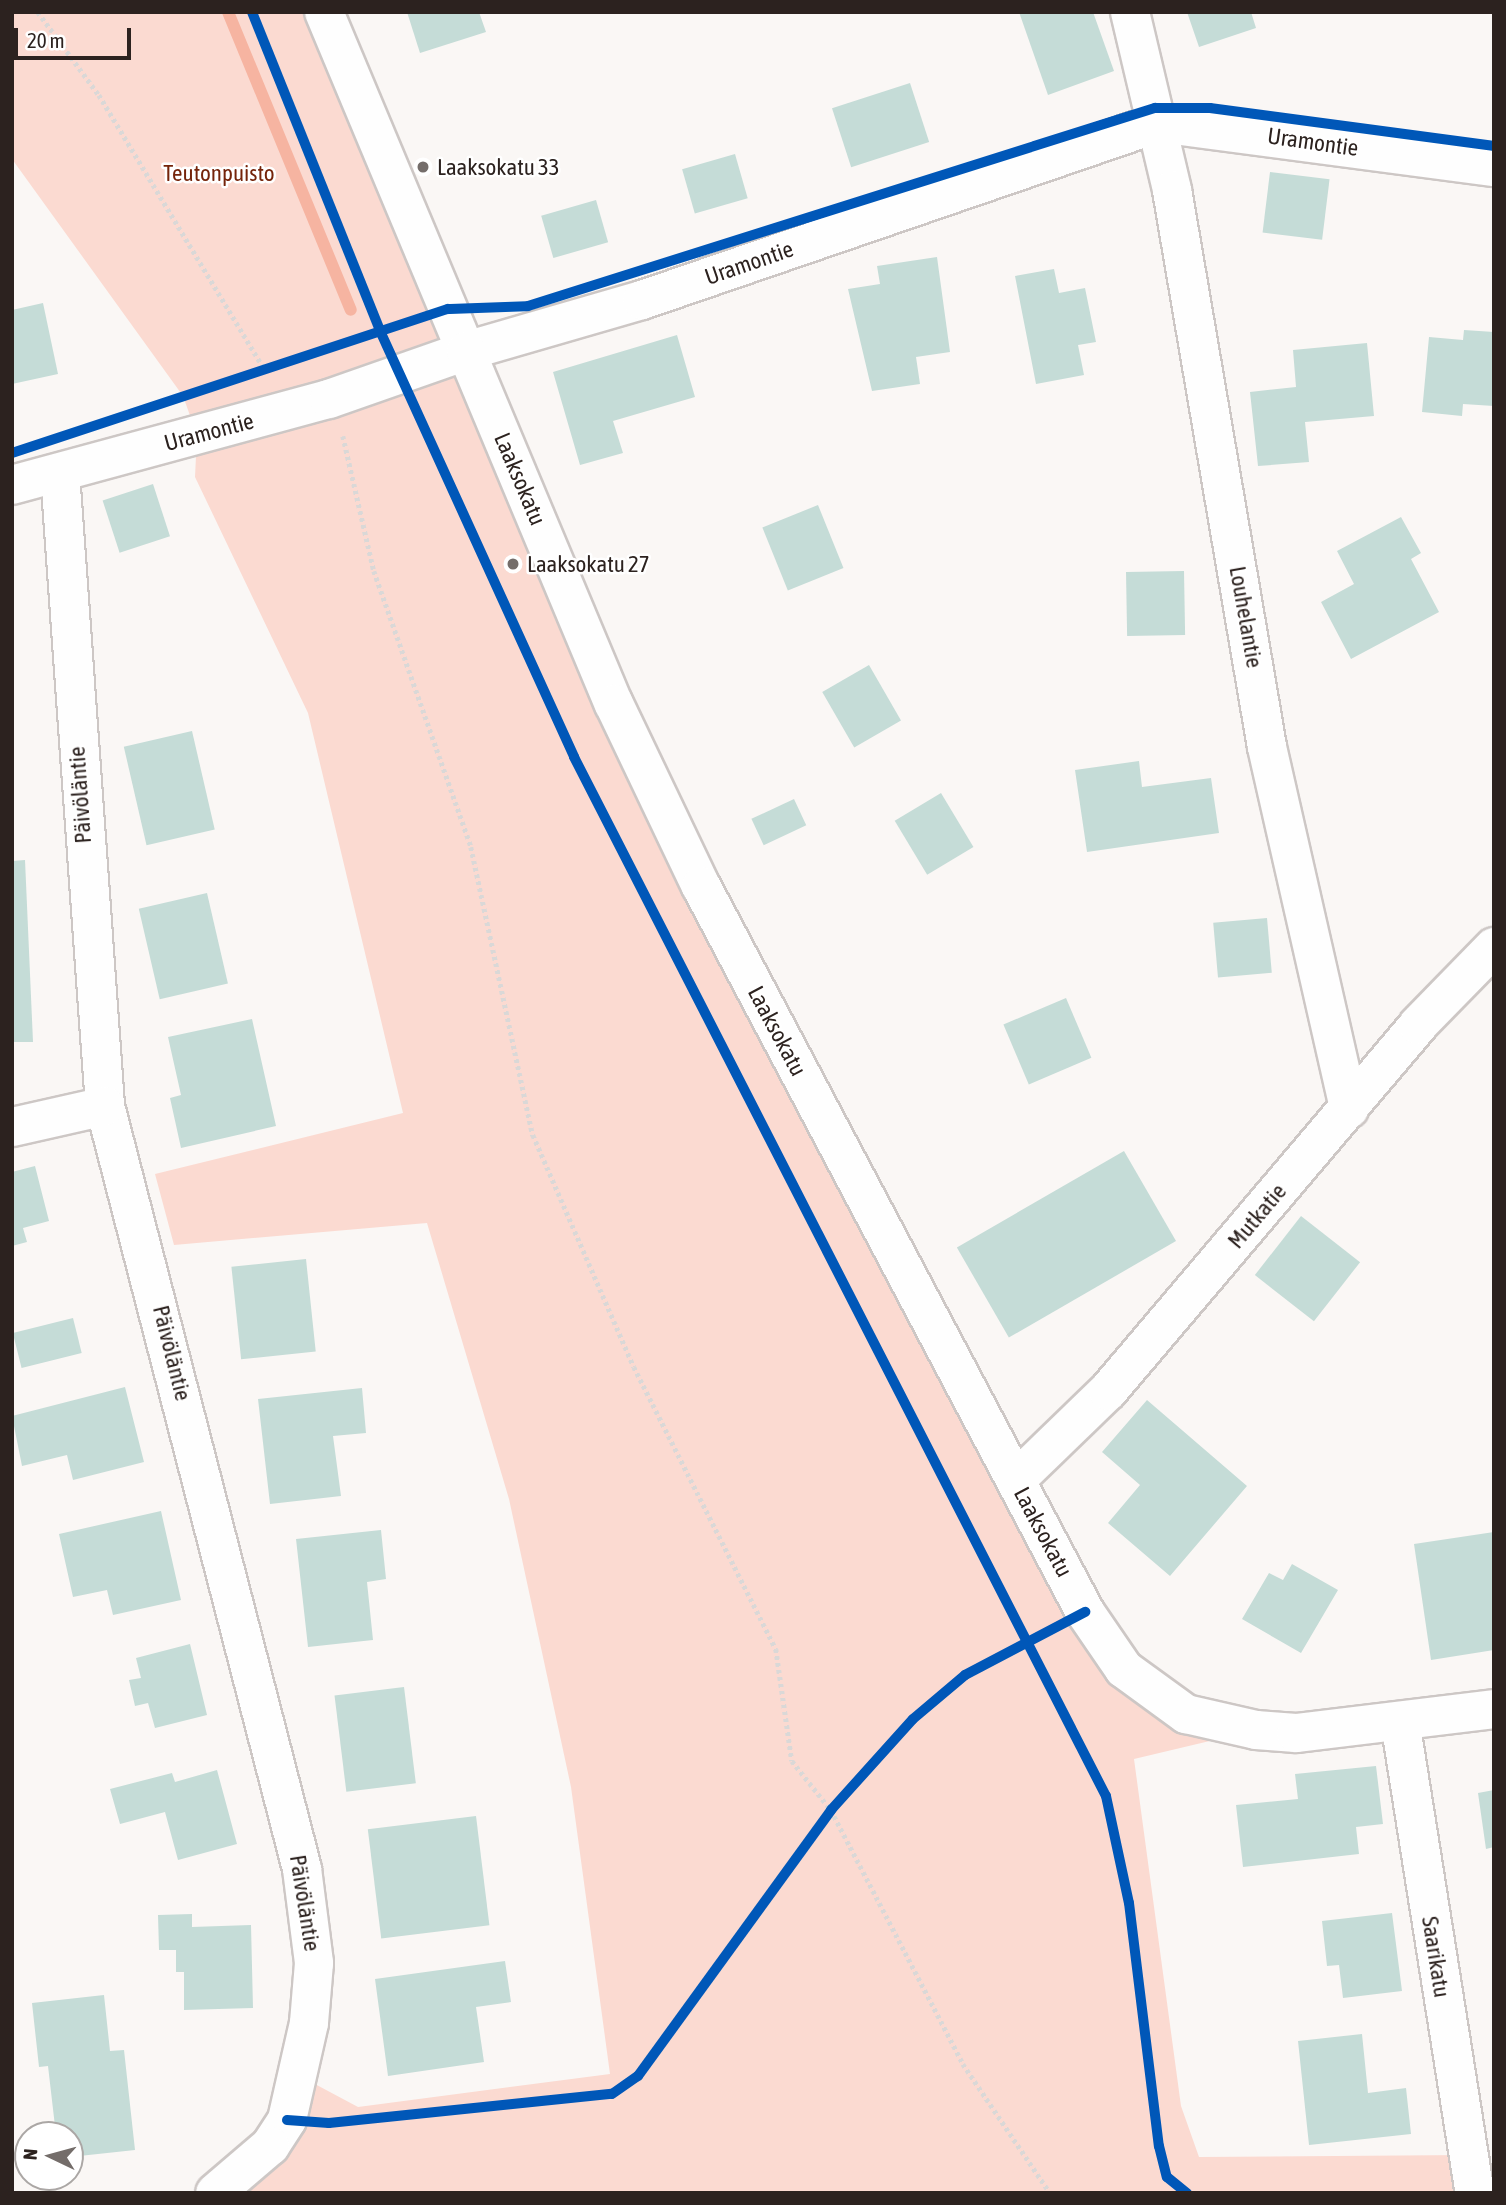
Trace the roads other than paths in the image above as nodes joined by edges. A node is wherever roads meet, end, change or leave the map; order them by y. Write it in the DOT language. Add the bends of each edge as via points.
graph roads {
  1 [pos="324,12"];
  2 [pos="1130,12"];
  3 [pos="1158,123"];
  4 [pos="1494,167"];
  5 [pos="466,351"];
  6 [pos="60,473"];
  7 [pos="12,485"];
  8 [pos="1494,947"];
  9 [pos="105,1106"];
  10 [pos="1349,1109"];
  11 [pos="12,1127"];
  12 [pos="1016,1480"];
  13 [pos="1494,1709"];
  14 [pos="1400,1721"];
  15 [pos="215,2193"];
  16 [pos="1475,2193"];
  1 -- 5 [label="street, Laaksokatu"];
  2 -- 3 [label="street, Louhelantie"];
  3 -- 4 [label="street, Uramontie"];
  3 -- 5 [label="street, Uramontie" via="642,300"];
  3 -- 10 [label="street, Louhelantie" via="1267,747"];
  5 -- 6 [label="street, Uramontie" via="329,399"];
  5 -- 12 [label="street, Laaksokatu" via="614,704 701,886"];
  6 -- 7 [label="street, Uramontie"];
  6 -- 9 [label="street, Päivöläntie"];
  8 -- 10 [label="street, Mutkatie"];
  9 -- 11 [label="street"];
  9 -- 15 [label="street, Päivöläntie" via="302,1869 314,1964 309,2023 287,2120 270,2146"];
  10 -- 12 [label="street, Mutkatie" via="1108,1391"];
  12 -- 14 [label="street, Laaksokatu" via="1085,1612 1124,1669 1157,1698 1186,1714 1256,1730 1296,1733"];
  13 -- 14 [label="street, Laaksokatu"];
  14 -- 16 [label="street, Saarikatu"];
}
